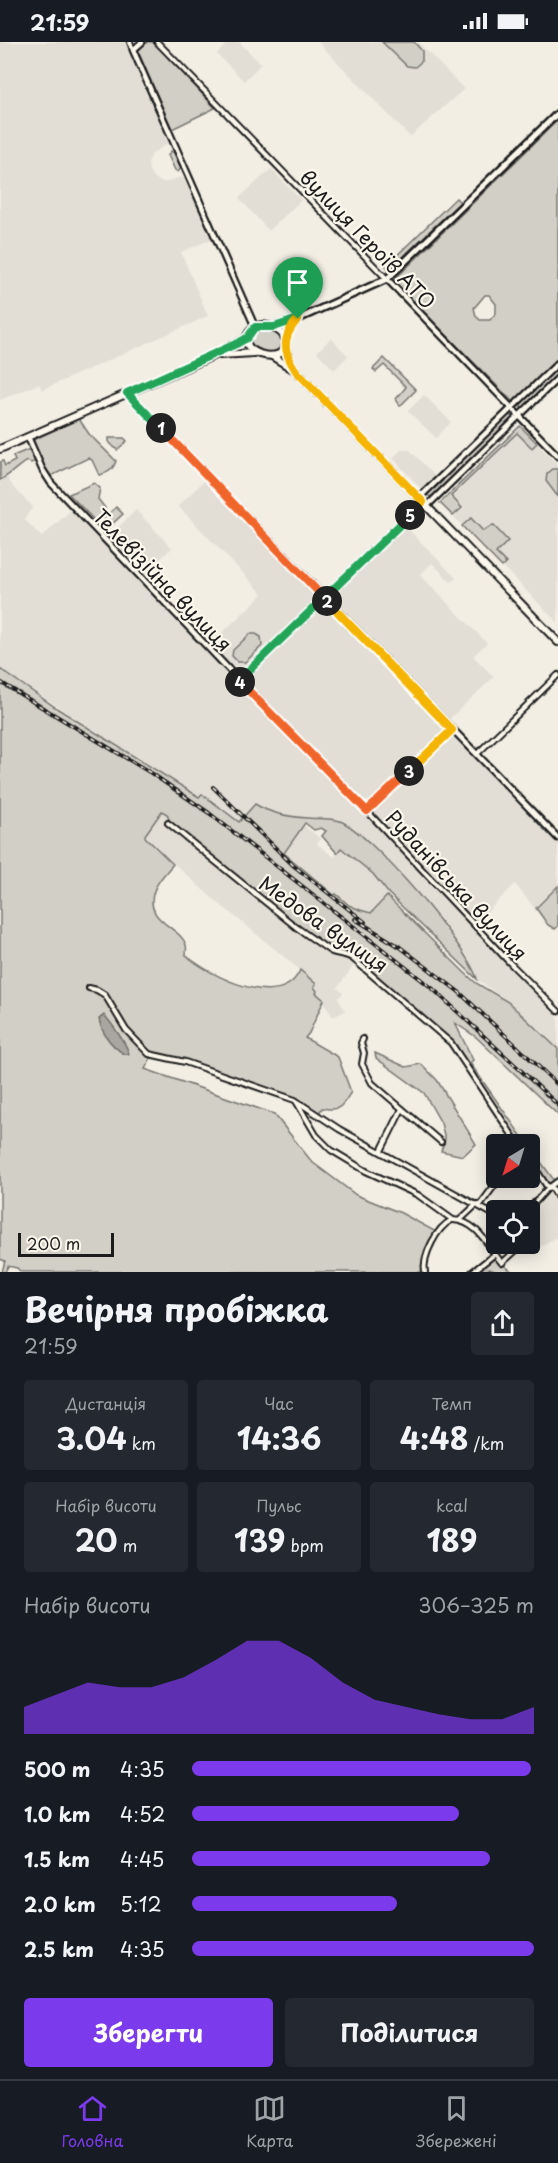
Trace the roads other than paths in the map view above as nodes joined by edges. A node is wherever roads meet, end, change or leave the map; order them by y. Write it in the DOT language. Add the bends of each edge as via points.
graph roads {
  1 [pos="130,42"];
  2 [pos="142,42"];
  3 [pos="157,42"];
  4 [pos="134,50"];
  5 [pos="558,113"];
  6 [pos="387,279"];
  7 [pos="298,319"];
  8 [pos="255,327"];
  9 [pos="274,327"];
  10 [pos="247,338"];
  11 [pos="286,343"];
  12 [pos="256,353"];
  13 [pos="213,356"];
  14 [pos="273,356"];
  15 [pos="558,363"];
  16 [pos="296,371"];
  17 [pos="558,378"];
  18 [pos="127,393"];
  19 [pos="512,408"];
  20 [pos="519,416"];
  21 [pos="27,436"];
  22 [pos="0,449"];
  23 [pos="558,456"];
  24 [pos="423,502"];
  25 [pos="324,598"];
  26 [pos="558,642"];
  27 [pos="558,675"];
  28 [pos="239,680"];
  29 [pos="452,730"];
  30 [pos="477,754"];
  31 [pos="367,811"];
  32 [pos="168,823"];
  33 [pos="558,838"];
  34 [pos="89,988"];
  35 [pos="558,1011"];
  36 [pos="363,1039"];
  37 [pos="295,1100"];
  38 [pos="402,1109"];
  39 [pos="511,1134"];
  40 [pos="441,1142"];
  41 [pos="381,1150"];
  42 [pos="540,1176"];
  43 [pos="558,1181"];
  44 [pos="550,1187"];
  45 [pos="492,1188"];
  46 [pos="558,1198"];
  47 [pos="538,1200"];
  48 [pos="479,1204"];
  49 [pos="486,1209"];
  50 [pos="453,1220"];
  51 [pos="460,1220"];
  52 [pos="486,1242"];
  53 [pos="495,1254"];
  54 [pos="512,1254"];
  55 [pos="425,1272"];
  56 [pos="472,1272"];
  1 -- 4 [label="street"];
  2 -- 4 [label="street"];
  3 -- 6 [label="street, вулиця Героїв АТО"];
  4 -- 8 [label="street"];
  5 -- 6 [label="main road"];
  6 -- 7 [label="main road"];
  6 -- 19 [label="street, вулиця Героїв АТО"];
  7 -- 9 [label="main road"];
  7 -- 11 [label="main road" via="288,332"];
  8 -- 9 [label="main road"];
  8 -- 10 [label="main road"];
  9 -- 11 [label="main road"];
  10 -- 12 [label="main road"];
  10 -- 13 [label="main road"];
  11 -- 14 [label="main road" via="282,352"];
  11 -- 16 [label="main road" via="287,356"];
  12 -- 13 [label="main road"];
  12 -- 14 [label="main road"];
  13 -- 18 [label="main road"];
  14 -- 16 [label="main road"];
  15 -- 19 [label="street"];
  16 -- 24 [label="main road"];
  17 -- 20 [label="street"];
  18 -- 21 [label="main road"];
  18 -- 25 [label="street"];
  19 -- 20 [label="street, вулиця Героїв АТО"];
  19 -- 24 [label="street"];
  20 -- 23 [label="street, вулиця Героїв АТО"];
  20 -- 24 [label="street"];
  21 -- 22 [label="main road"];
  21 -- 28 [label="street, Телевізійна вулиця" via="47,478 62,496"];
  24 -- 25 [label="street"];
  24 -- 26 [label="main road"];
  25 -- 28 [label="street"];
  25 -- 29 [label="street"];
  27 -- 30 [label="street"];
  28 -- 31 [label="street, Телевізійна вулиця"];
  29 -- 30 [label="street"];
  29 -- 31 [label="street, Руданівська вулиця"];
  30 -- 33 [label="street"];
  31 -- 35 [label="street, Руданівська вулиця"];
  32 -- 39 [label="street, Медова вулиця" via="296,927 335,954 352,958 451,1043"];
  34 -- 37 [label="street" via="105,995 126,1030 149,1054 185,1062"];
  36 -- 38 [label="street" via="366,1074"];
  37 -- 41 [label="street"];
  37 -- 50 [label="street" via="316,1135 331,1150 418,1194"];
  38 -- 40 [label="street"];
  38 -- 41 [label="street"];
  41 -- 48 [label="street"];
  42 -- 44 [label="street"];
  43 -- 44 [label="street"];
  44 -- 46 [label="street"];
  44 -- 47 [label="street"];
  45 -- 48 [label="street"];
  48 -- 49 [label="street"];
  48 -- 51 [label="street"];
  50 -- 51 [label="street"];
  50 -- 55 [label="street" via="447,1222 430,1246 424,1260"];
  51 -- 52 [label="street" via="475,1228"];
  53 -- 54 [label="street" via="502,1263"];
  53 -- 56 [label="street"];
}
